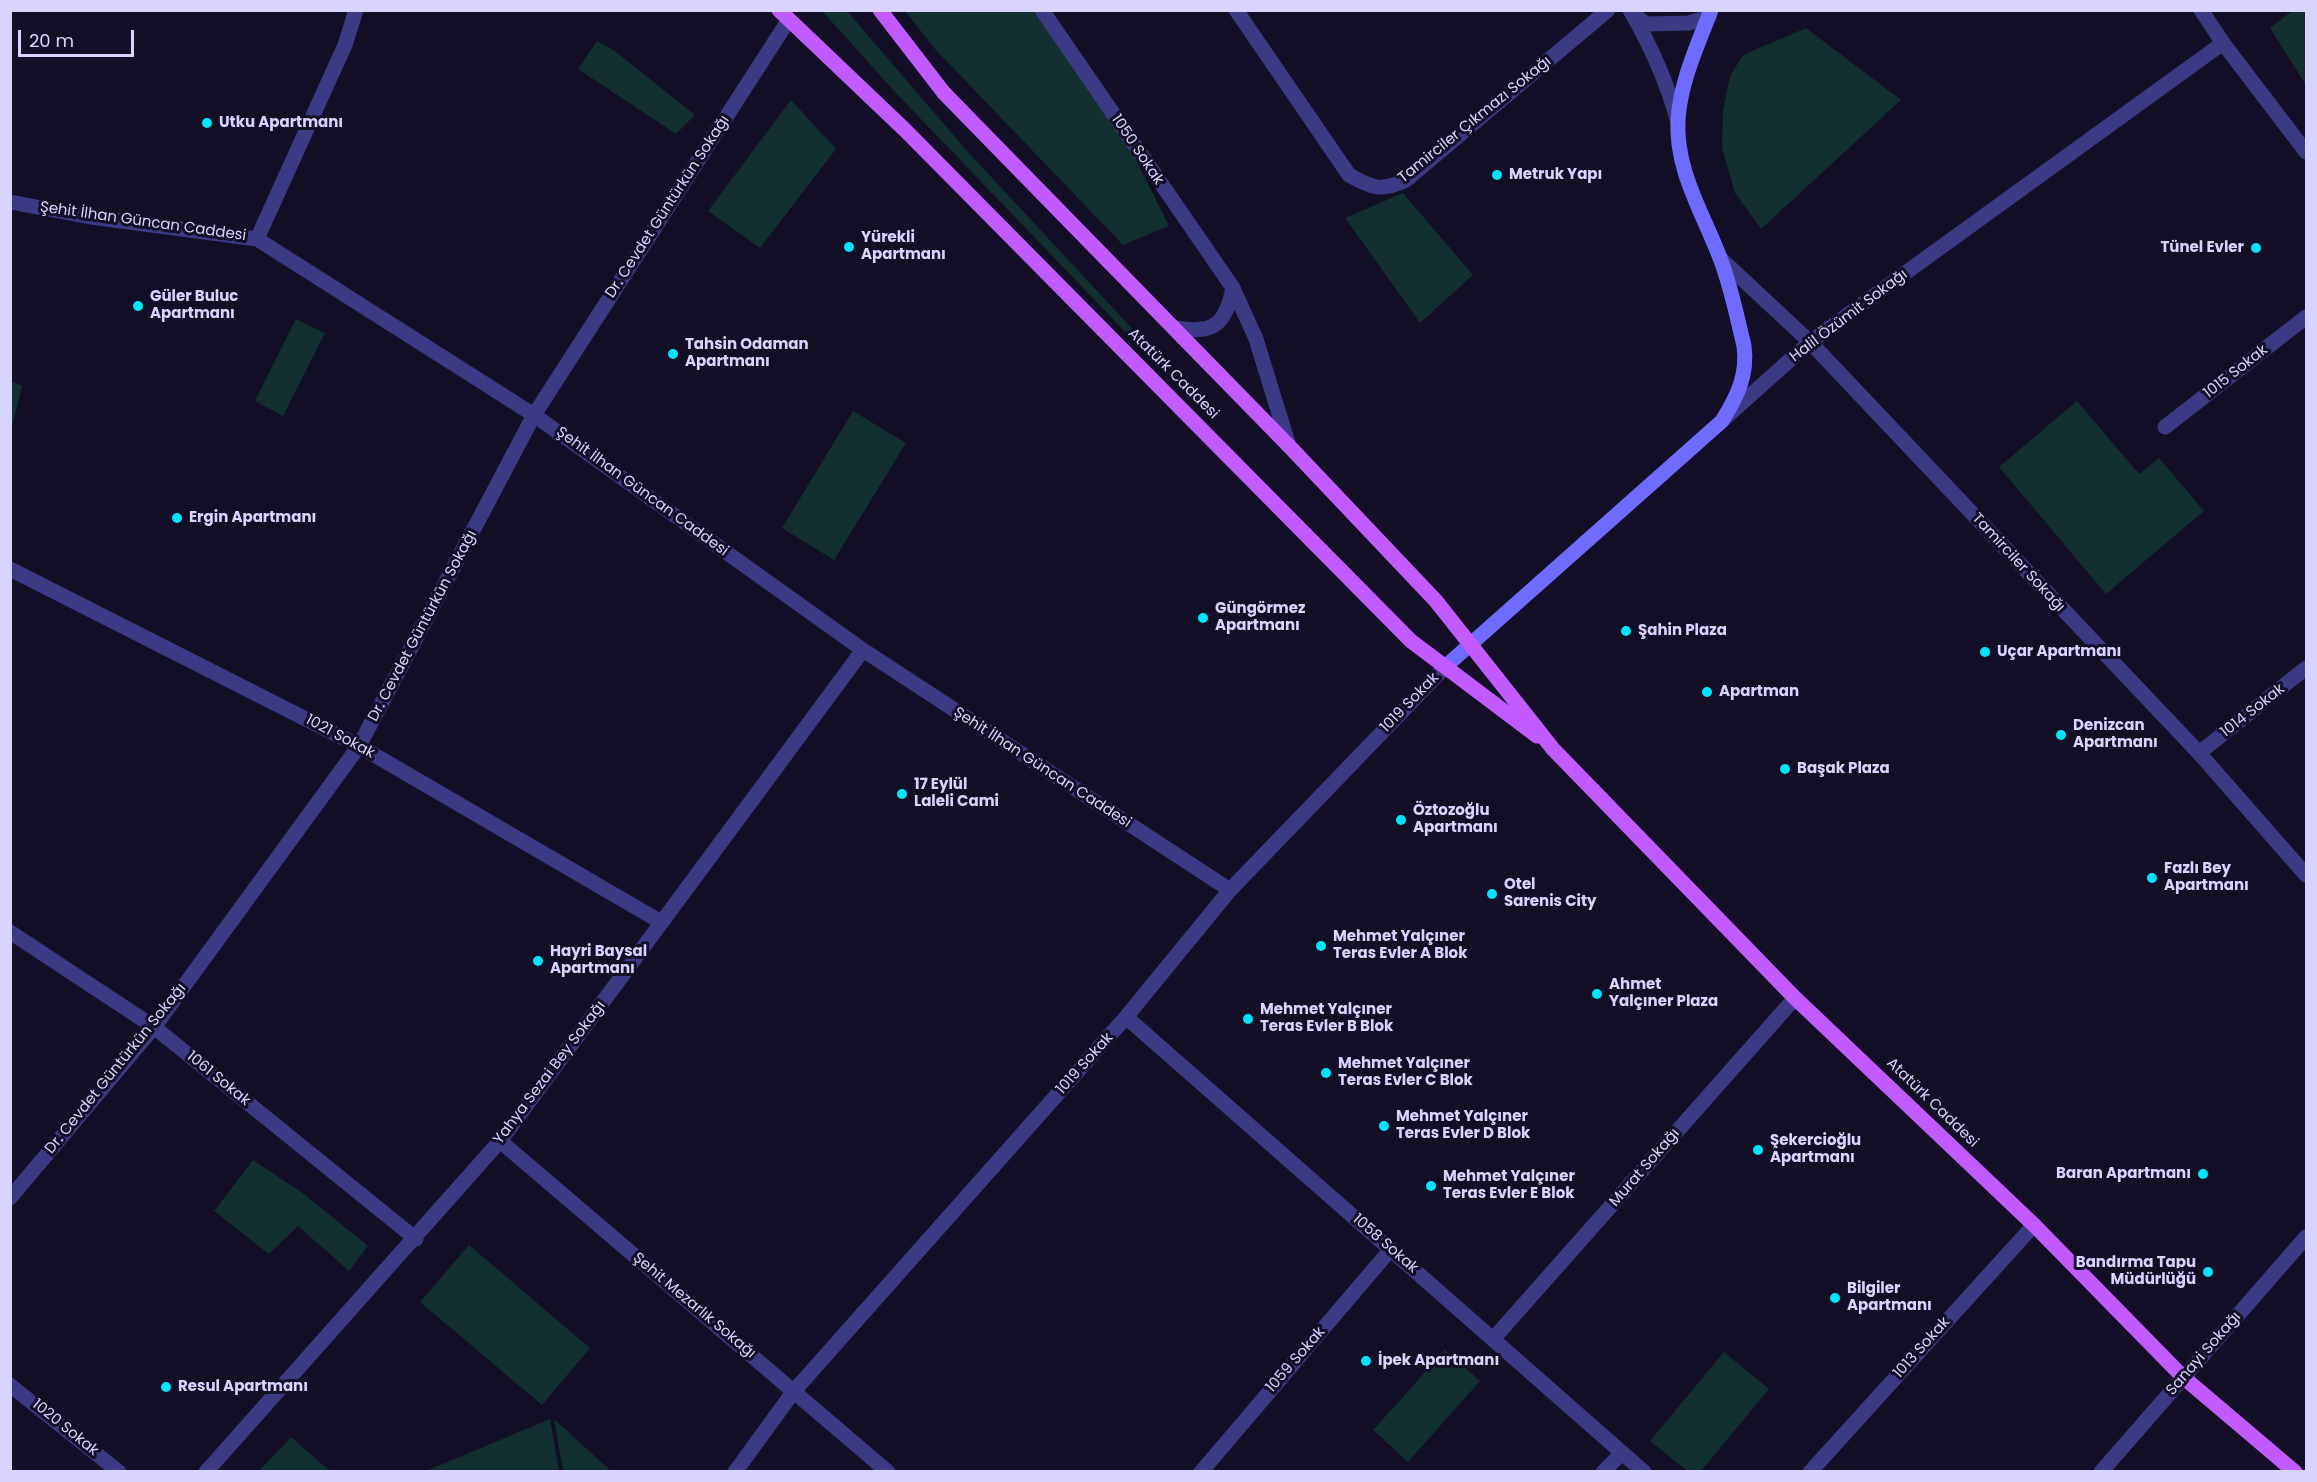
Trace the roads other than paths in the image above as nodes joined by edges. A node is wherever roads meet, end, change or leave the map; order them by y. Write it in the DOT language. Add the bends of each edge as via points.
graph roads {
  1 [pos="356,10"];
  2 [pos="880,10"];
  3 [pos="1042,10"];
  4 [pos="1236,10"];
  5 [pos="1608,10"];
  6 [pos="2201,10"];
  7 [pos="1630,11"];
  8 [pos="1710,14"];
  9 [pos="783,16"];
  10 [pos="2223,43"];
  11 [pos="1678,122"];
  12 [pos="2307,152"];
  13 [pos="10,202"];
  14 [pos="257,239"];
  15 [pos="1721,259"];
  16 [pos="1233,288"];
  17 [pos="2307,317"];
  18 [pos="1175,328"];
  19 [pos="1810,342"];
  20 [pos="534,415"];
  21 [pos="1722,421"];
  22 [pos="2165,427"];
  23 [pos="1289,446"];
  24 [pos="10,569"];
  25 [pos="1471,645"];
  26 [pos="863,650"];
  27 [pos="1446,666"];
  28 [pos="2307,668"];
  29 [pos="359,746"];
  30 [pos="1553,749"];
  31 [pos="2199,753"];
  32 [pos="2307,875"];
  33 [pos="1230,890"];
  34 [pos="661,922"];
  35 [pos="10,932"];
  36 [pos="1795,998"];
  37 [pos="1126,1017"];
  38 [pos="154,1027"];
  39 [pos="500,1141"];
  40 [pos="10,1198"];
  41 [pos="2034,1225"];
  42 [pos="2307,1238"];
  43 [pos="416,1239"];
  44 [pos="1391,1249"];
  45 [pos="1494,1338"];
  46 [pos="2183,1377"];
  47 [pos="10,1385"];
  48 [pos="794,1391"];
  49 [pos="1622,1453"];
  50 [pos="119,1472"];
  51 [pos="206,1472"];
  52 [pos="735,1472"];
  53 [pos="888,1472"];
  54 [pos="1201,1472"];
  55 [pos="1603,1472"];
  56 [pos="1644,1472"];
  57 [pos="1810,1472"];
  58 [pos="2101,1472"];
  59 [pos="2295,1472"];
  1 -- 14 [label="street" via="345,45"];
  2 -- 18 [label="main road, Atatürk Caddesi" via="944,93"];
  3 -- 16 [label="street, 1050 Sokak"];
  4 -- 5 [label="street, Tamirciler Çıkmazı Sokağı" via="1349,174 1368,186 1388,189 1406,180"];
  6 -- 10 [label="street"];
  7 -- 8 [label="street" via="1646,24 1689,23"];
  7 -- 11 [label="street" via="1660,68"];
  8 -- 11 [label="main road, Tamirciler Sokağı" via="1690,60"];
  9 -- 20 [label="street, Dr. Cevdet Güntürkün Sokağı"];
  9 -- 27 [label="main road, Atatürk Caddesi" via="905,130 1411,641"];
  10 -- 12 [label="street"];
  10 -- 19 [label="street, Halil Özümit Sokağı"];
  11 -- 15 [label="main road, Tamirciler Sokağı" via="1682,160 1694,202"];
  13 -- 14 [label="street, Şehit İlhan Güncan Caddesi"];
  14 -- 20 [label="street, Şehit İlhan Güncan Caddesi"];
  15 -- 19 [label="street, Tamirciler Sokağı"];
  15 -- 21 [label="main road, Tamirciler Sokağı" via="1746,358 1741,386"];
  16 -- 18 [label="street" via="1222,320 1206,330"];
  16 -- 23 [label="street, 1050 Sokak" via="1256,339"];
  17 -- 22 [label="street, 1015 Sokak"];
  18 -- 23 [label="main road, Atatürk Caddesi"];
  19 -- 21 [label="street, Halil Özümit Sokağı"];
  19 -- 31 [label="street, Tamirciler Sokağı"];
  20 -- 26 [label="street, Şehit İlhan Güncan Caddesi"];
  20 -- 29 [label="street, Dr. Cevdet Güntürkün Sokağı"];
  21 -- 25 [label="main road, Halil Özümit Sokağı"];
  23 -- 25 [label="main road, Atatürk Caddesi" via="1436,601"];
  24 -- 29 [label="street, 1021 Sokak"];
  25 -- 27 [label="main road, Halil Özümit Sokağı"];
  25 -- 30 [label="main road, Atatürk Caddesi"];
  26 -- 33 [label="street, Şehit İlhan Güncan Caddesi"];
  26 -- 34 [label="street, Yahya Sezai Bey Sokağı"];
  27 -- 30 [label="main road, Atatürk Caddesi"];
  27 -- 33 [label="street, 1019 Sokak"];
  28 -- 31 [label="street, 1014 Sokak"];
  29 -- 34 [label="street, 1021 Sokak"];
  29 -- 38 [label="street, Dr. Cevdet Güntürkün Sokağı"];
  30 -- 36 [label="main road, Atatürk Caddesi"];
  31 -- 32 [label="street, Tamirciler Sokağı"];
  33 -- 37 [label="street, 1019 Sokak"];
  34 -- 39 [label="street, Yahya Sezai Bey Sokağı"];
  35 -- 38 [label="street, 1061 Sokak"];
  36 -- 41 [label="main road, Atatürk Caddesi"];
  36 -- 45 [label="street, Murat Sokağı"];
  37 -- 44 [label="street, 1058 Sokak"];
  37 -- 48 [label="street, 1019 Sokak"];
  38 -- 40 [label="street, Dr. Cevdet Güntürkün Sokağı"];
  38 -- 43 [label="street, 1061 Sokak"];
  39 -- 43 [label="street, Yahya Sezai Bey Sokağı"];
  39 -- 48 [label="street, Şehit Mezarlık Sokağı"];
  41 -- 46 [label="main road, Atatürk Caddesi"];
  41 -- 57 [label="street, 1013 Sokak"];
  42 -- 46 [label="street, Sanayi Sokağı"];
  43 -- 51 [label="street, Yahya Sezai Bey Sokağı"];
  44 -- 45 [label="street, 1058 Sokak"];
  44 -- 54 [label="street, 1059 Sokak"];
  45 -- 49 [label="street, 1058 Sokak"];
  46 -- 58 [label="street, Sanayi Sokağı"];
  46 -- 59 [label="main road, Atatürk Caddesi"];
  47 -- 50 [label="street, 1020 Sokak"];
  48 -- 52 [label="street, 1019 Sokak"];
  48 -- 53 [label="street, Şehit Mezarlık Sokağı"];
  49 -- 55 [label="street"];
  49 -- 56 [label="street, 1058 Sokak"];
}
